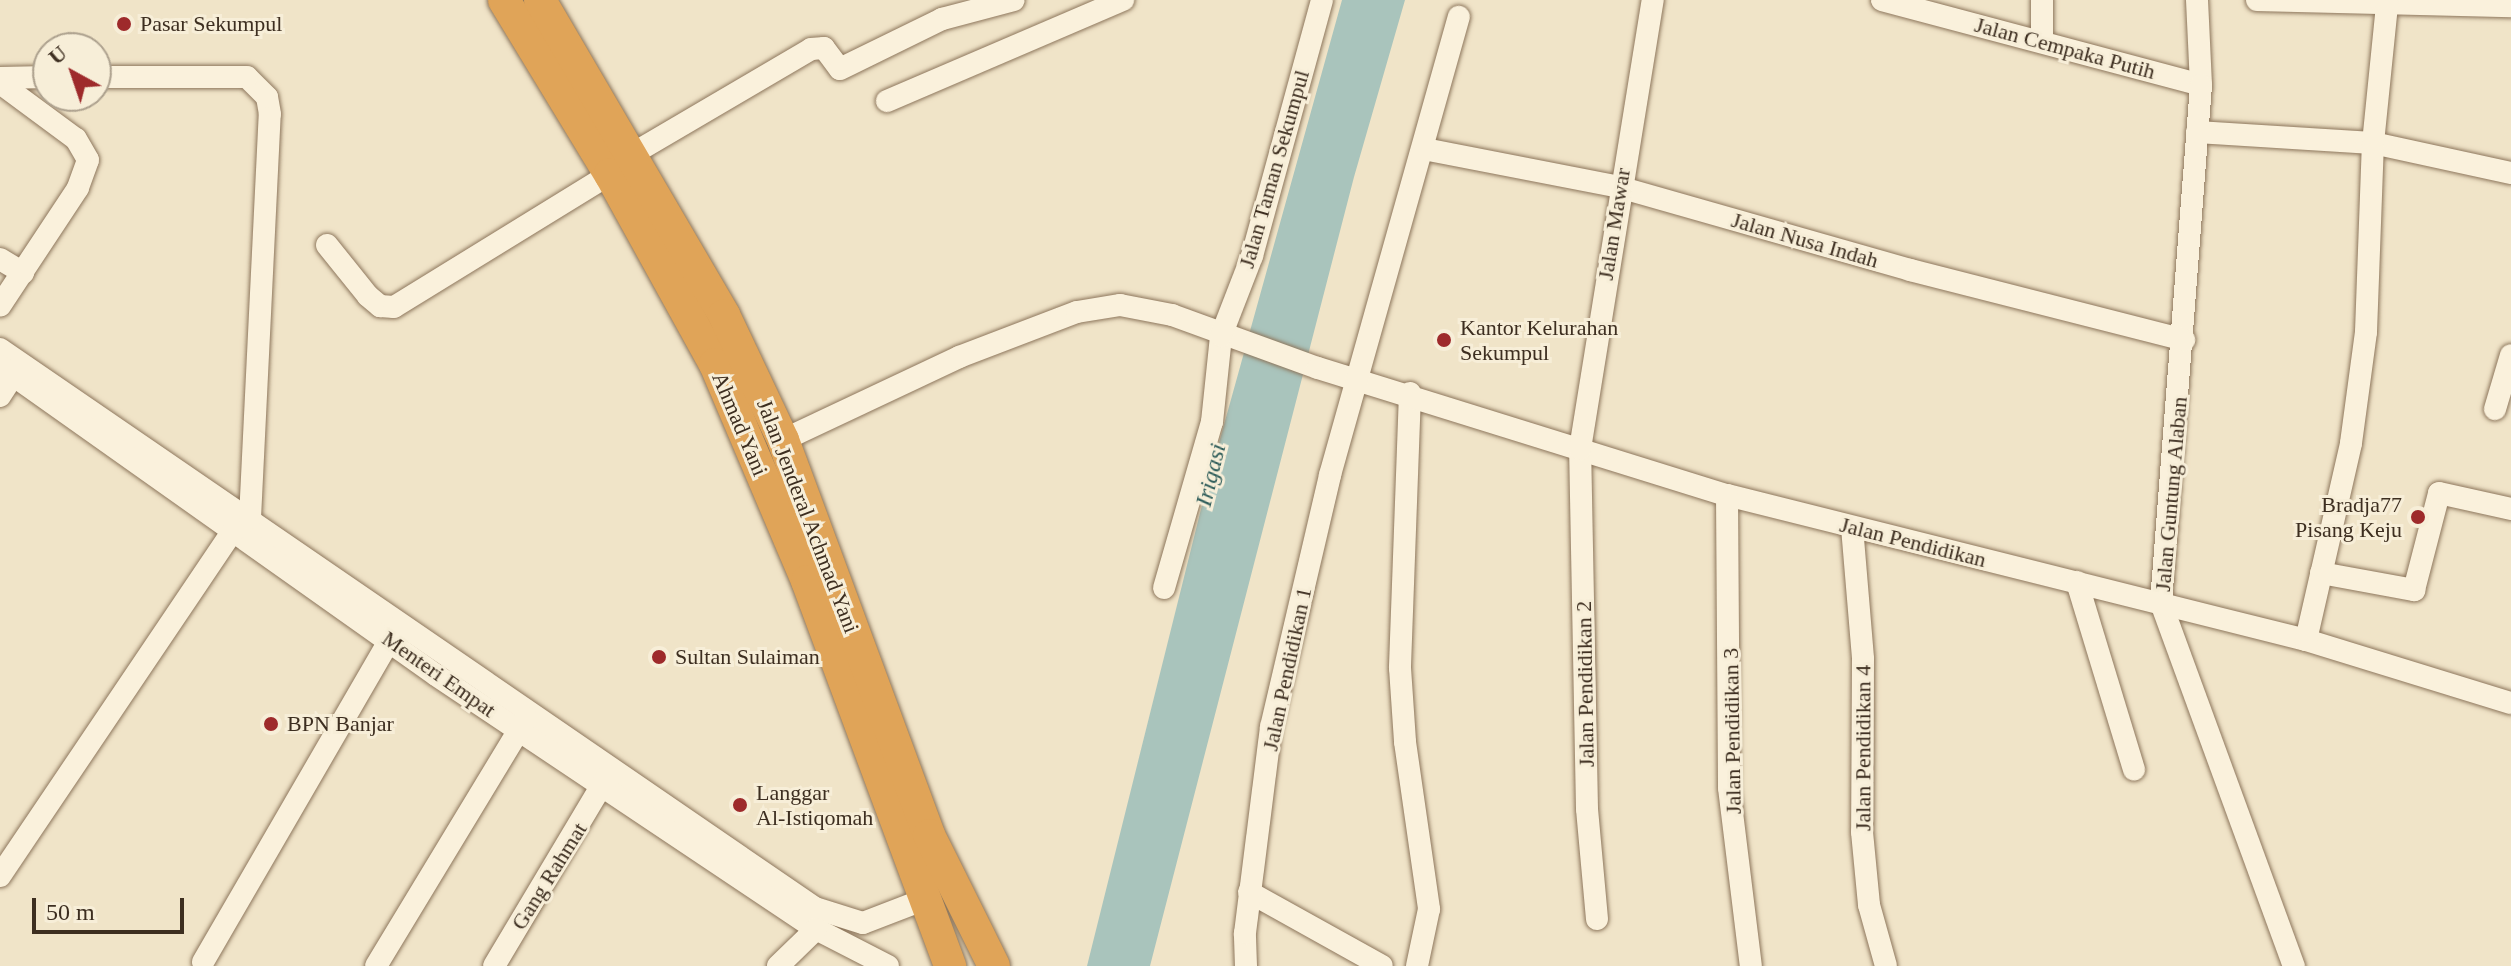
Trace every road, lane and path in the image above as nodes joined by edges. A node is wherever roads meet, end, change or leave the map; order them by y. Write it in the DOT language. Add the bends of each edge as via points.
graph roads {
  1 [pos="504,0"];
  2 [pos="540,0"];
  3 [pos="1014,0"];
  4 [pos="1123,0"];
  5 [pos="1322,0"];
  6 [pos="1653,0"];
  7 [pos="1882,0"];
  8 [pos="2042,0"];
  9 [pos="2197,0"];
  10 [pos="2257,0"];
  11 [pos="2359,2"];
  12 [pos="2387,5"];
  13 [pos="2511,6"];
  14 [pos="1459,17"];
  15 [pos="2042,41"];
  16 [pos="112,77"];
  17 [pos="32,78"];
  18 [pos="0,80"];
  19 [pos="2201,85"];
  20 [pos="887,101"];
  21 [pos="2197,132"];
  22 [pos="2373,143"];
  23 [pos="1424,149"];
  24 [pos="622,164"];
  25 [pos="2511,173"];
  26 [pos="1619,187"];
  27 [pos="327,245"];
  28 [pos="0,259"];
  29 [pos="23,273"];
  30 [pos="0,306"];
  31 [pos="1230,339"];
  32 [pos="2184,340"];
  33 [pos="0,349"];
  34 [pos="2511,355"];
  35 [pos="12,368"];
  36 [pos="1357,377"];
  37 [pos="1410,393"];
  38 [pos="0,396"];
  39 [pos="2495,409"];
  40 [pos="783,440"];
  41 [pos="1580,449"];
  42 [pos="1727,495"];
  43 [pos="2511,509"];
  44 [pos="241,525"];
  45 [pos="1852,527"];
  46 [pos="2321,573"];
  47 [pos="2077,582"];
  48 [pos="1164,588"];
  49 [pos="2161,603"];
  50 [pos="394,632"];
  51 [pos="2306,640"];
  52 [pos="844,645"];
  53 [pos="863,698"];
  54 [pos="2511,703"];
  55 [pos="524,720"];
  56 [pos="2134,770"];
  57 [pos="607,776"];
  58 [pos="746,870"];
  59 [pos="0,876"];
  60 [pos="1249,892"];
  61 [pos="923,900"];
  62 [pos="1597,919"];
  63 [pos="816,929"];
  64 [pos="203,962"];
  65 [pos="376,966"];
  66 [pos="494,966"];
  67 [pos="778,966"];
  68 [pos="888,966"];
  69 [pos="950,966"];
  70 [pos="994,966"];
  71 [pos="1246,966"];
  72 [pos="1382,966"];
  73 [pos="1417,966"];
  74 [pos="1751,966"];
  75 [pos="1886,966"];
  76 [pos="2294,966"];
  1 -- 24 [label="highway, Ahmad Yani"];
  2 -- 24 [label="highway, Jalan Jenderal Achmad Yani"];
  3 -- 24 [label="street" via="920,28 840,69 824,48 811,49"];
  4 -- 20 [label="street"];
  5 -- 31 [label="street, Jalan Taman Sekumpul"];
  6 -- 26 [label="street, Jalan Mawar"];
  7 -- 15 [label="street, Jalan Cempaka Putih"];
  8 -- 15 [label="street"];
  9 -- 19 [label="street, Jalan Guntung Alaban"];
  10 -- 11 [label="street"];
  11 -- 12 [label="street"];
  12 -- 13 [label="street"];
  12 -- 22 [label="street"];
  14 -- 23 [label="street, Jalan Pendidikan 1"];
  15 -- 19 [label="street, Jalan Cempaka Putih"];
  16 -- 44 [label="street" via="247,77 267,97 270,114"];
  17 -- 18 [label="street"];
  18 -- 29 [label="street" via="76,139 88,160 78,188"];
  19 -- 21 [label="street, Jalan Guntung Alaban"];
  21 -- 22 [label="street"];
  21 -- 32 [label="street, Jalan Guntung Alaban"];
  22 -- 25 [label="street"];
  22 -- 46 [label="street" via="2366,332 2351,443"];
  23 -- 26 [label="street, Jalan Nusa Indah"];
  23 -- 36 [label="street, Jalan Pendidikan 1"];
  24 -- 27 [label="street" via="394,307 380,306 368,296"];
  24 -- 40 [label="highway, Jalan Jenderal Achmad Yani" via="724,315"];
  24 -- 52 [label="highway, Ahmad Yani"];
  26 -- 32 [label="street, Jalan Nusa Indah" via="1910,270"];
  26 -- 41 [label="street, Jalan Mawar"];
  28 -- 29 [label="street"];
  29 -- 30 [label="street"];
  31 -- 36 [label="street, Jalan Pendidikan"];
  31 -- 40 [label="street, Jalan Pendidikan" via="1172,315 1120,305 1077,312 959,357"];
  31 -- 48 [label="street, Jalan Taman Sekumpul"];
  32 -- 49 [label="street, Jalan Guntung Alaban"];
  33 -- 35 [label="street, Menteri Empat"];
  34 -- 39 [label="street"];
  35 -- 38 [label="street"];
  35 -- 44 [label="street, Menteri Empat"];
  36 -- 37 [label="street, Jalan Pendidikan"];
  36 -- 60 [label="street, Jalan Pendidikan 1" via="1271,727"];
  37 -- 41 [label="street, Jalan Pendidikan"];
  37 -- 73 [label="street" via="1400,668 1429,909"];
  40 -- 52 [label="highway, Jalan Jenderal Achmad Yani"];
  41 -- 42 [label="street, Jalan Pendidikan"];
  41 -- 62 [label="street, Jalan Pendidikan 2" via="1587,809"];
  42 -- 45 [label="street, Jalan Pendidikan"];
  42 -- 74 [label="street, Jalan Pendidikan 3" via="1729,788"];
  43 -- 46 [label="street" via="2439,493 2414,590"];
  44 -- 50 [label="street, Menteri Empat"];
  44 -- 59 [label="street"];
  45 -- 47 [label="street, Jalan Pendidikan"];
  45 -- 75 [label="street, Jalan Pendidikan 4" via="1863,659 1862,832 1869,905"];
  46 -- 51 [label="street"];
  47 -- 49 [label="street, Jalan Pendidikan"];
  47 -- 56 [label="street"];
  49 -- 51 [label="street, Jalan Pendidikan"];
  49 -- 76 [label="street, Jalan Guntung Alaban"];
  50 -- 55 [label="street, Menteri Empat"];
  50 -- 64 [label="street"];
  51 -- 54 [label="street, Jalan Pendidikan"];
  52 -- 53 [label="highway, Ahmad Yani"];
  53 -- 61 [label="highway, Ahmad Yani"];
  53 -- 70 [label="highway"];
  55 -- 57 [label="street, Menteri Empat"];
  55 -- 65 [label="street"];
  57 -- 58 [label="street, Menteri Empat"];
  57 -- 66 [label="street, Gang Rahmat"];
  58 -- 61 [label="street, Menteri Empat" via="843,920 863,923 888,917"];
  58 -- 63 [label="street, Menteri Empat"];
  60 -- 71 [label="street, Jalan Pendidikan 1"];
  60 -- 72 [label="street"];
  61 -- 69 [label="highway, Ahmad Yani"];
  63 -- 67 [label="street"];
  63 -- 68 [label="street, Menteri Empat"];
}
